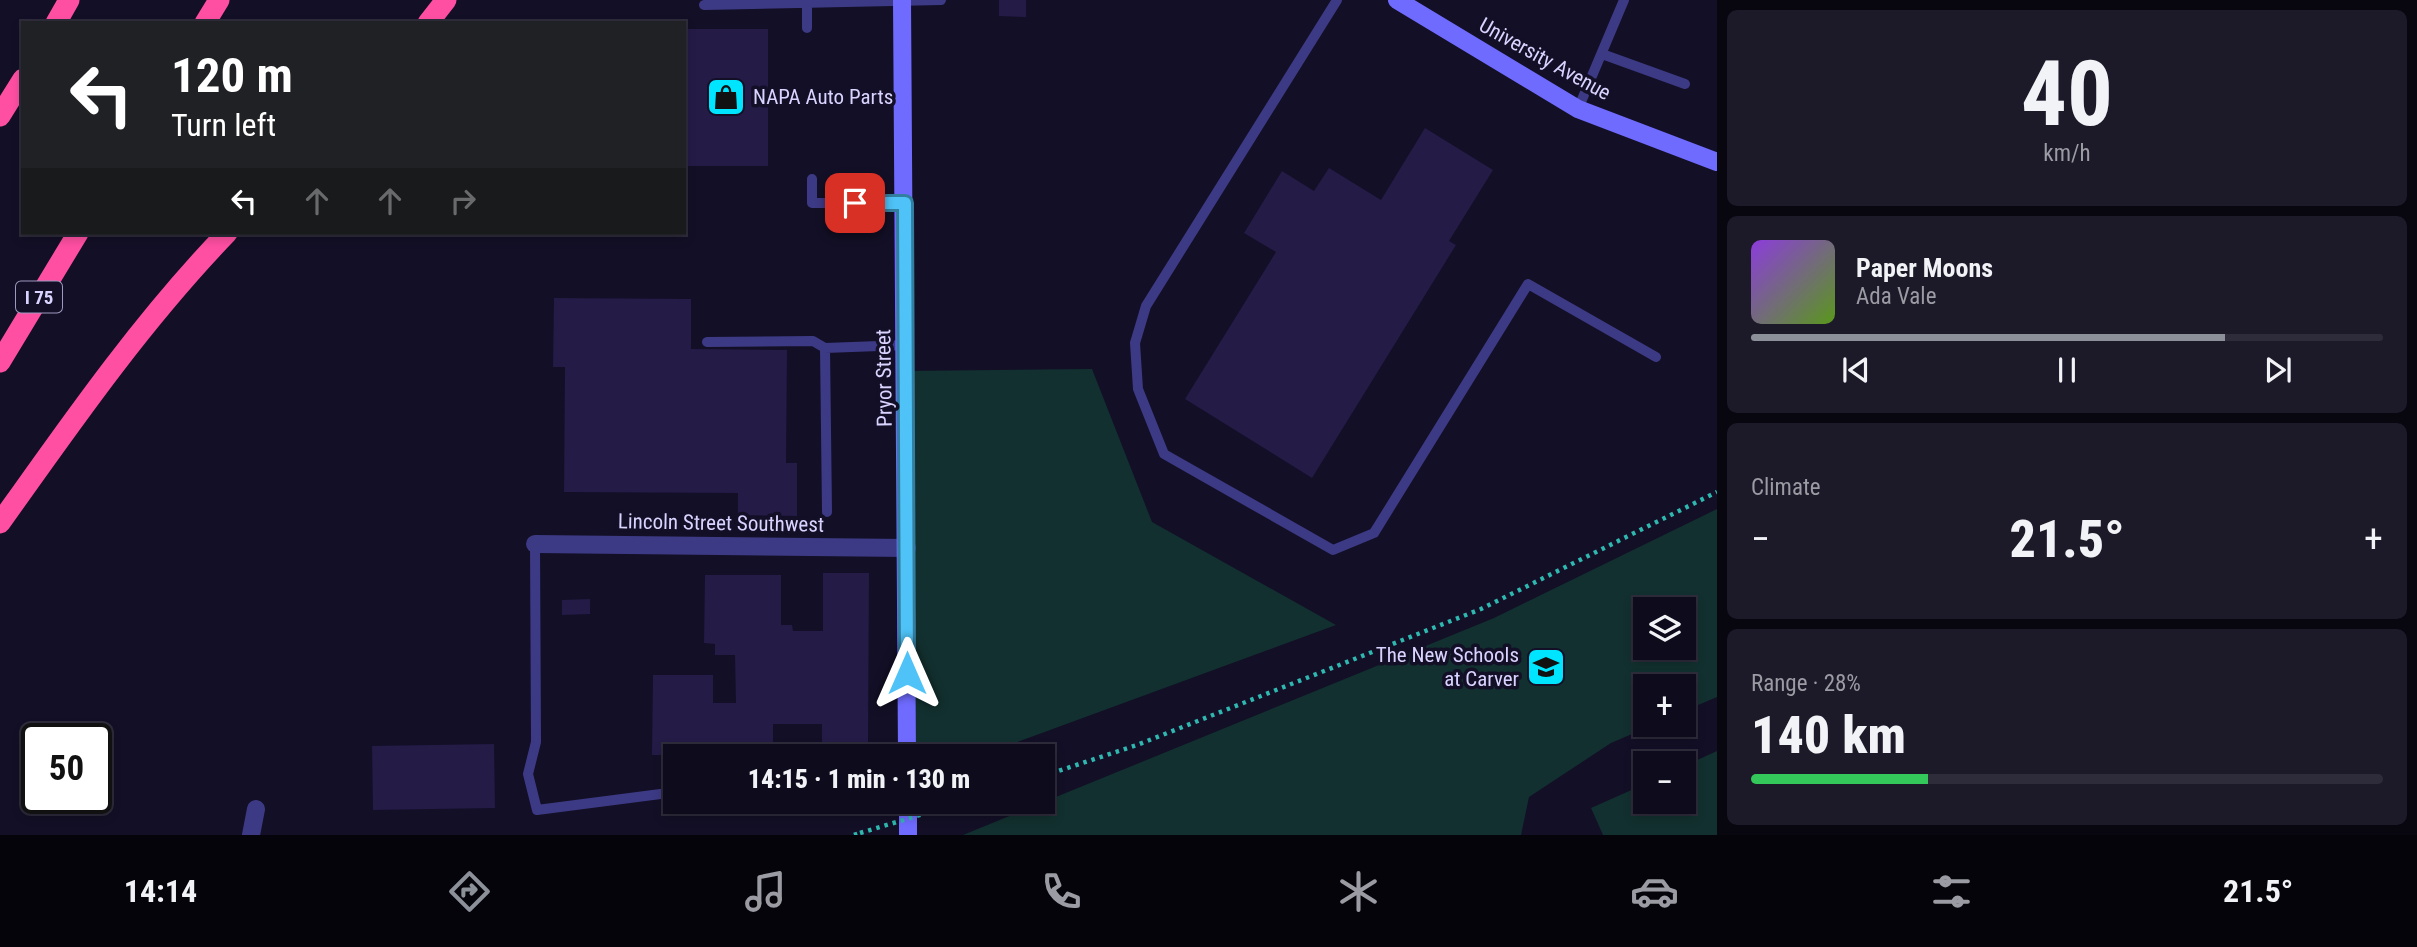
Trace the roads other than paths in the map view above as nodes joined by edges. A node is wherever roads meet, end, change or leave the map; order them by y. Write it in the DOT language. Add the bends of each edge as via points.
graph roads {
  1 [pos="69,0"];
  2 [pos="219,0"];
  3 [pos="446,0"];
  4 [pos="902,0"];
  5 [pos="941,0"];
  6 [pos="1337,0"];
  7 [pos="1397,0"];
  8 [pos="1624,0"];
  9 [pos="807,2"];
  10 [pos="704,5"];
  11 [pos="57,21"];
  12 [pos="206,21"];
  13 [pos="430,21"];
  14 [pos="807,28"];
  15 [pos="1602,54"];
  16 [pos="21,82"];
  17 [pos="1685,84"];
  18 [pos="1578,109"];
  19 [pos="0,116"];
  20 [pos="1717,162"];
  21 [pos="811,179"];
  22 [pos="905,203"];
  23 [pos="77,235"];
  24 [pos="225,235"];
  25 [pos="707,342"];
  26 [pos="906,345"];
  27 [pos="825,348"];
  28 [pos="1656,357"];
  29 [pos="0,362"];
  30 [pos="827,512"];
  31 [pos="0,523"];
  32 [pos="535,544"];
  33 [pos="907,548"];
  34 [pos="907,744"];
  35 [pos="663,794"];
  36 [pos="256,809"];
  37 [pos="908,814"];
  38 [pos="251,835"];
  39 [pos="908,835"];
  1 -- 11 [label="highway"];
  2 -- 12 [label="highway"];
  3 -- 13 [label="highway"];
  4 -- 5 [label="lane"];
  4 -- 9 [label="lane"];
  4 -- 22 [label="main road, Pryor Street"];
  6 -- 28 [label="lane" via="1146,306 1135,342 1138,389 1164,454 1333,550 1374,533 1528,284"];
  7 -- 18 [label="main road, University Avenue"];
  8 -- 15 [label="lane"];
  9 -- 10 [label="lane"];
  9 -- 14 [label="lane"];
  15 -- 17 [label="lane"];
  15 -- 18 [label="lane"];
  16 -- 19 [label="highway"];
  18 -- 20 [label="main road, University Avenue"];
  21 -- 22 [label="lane" via="812,203"];
  22 -- 26 [label="main road, Pryor Street"];
  23 -- 29 [label="highway, I 75"];
  24 -- 31 [label="highway" via="192,268"];
  25 -- 27 [label="lane" via="813,341"];
  26 -- 27 [label="lane"];
  26 -- 33 [label="main road, Pryor Street"];
  27 -- 30 [label="lane"];
  32 -- 33 [label="street, Lincoln Street Southwest"];
  32 -- 35 [label="lane" via="536,742 528,774 537,810"];
  33 -- 34 [label="main road, Pryor Street"];
  36 -- 38 [label="street"];
  37 -- 39 [label="main road"];
}
